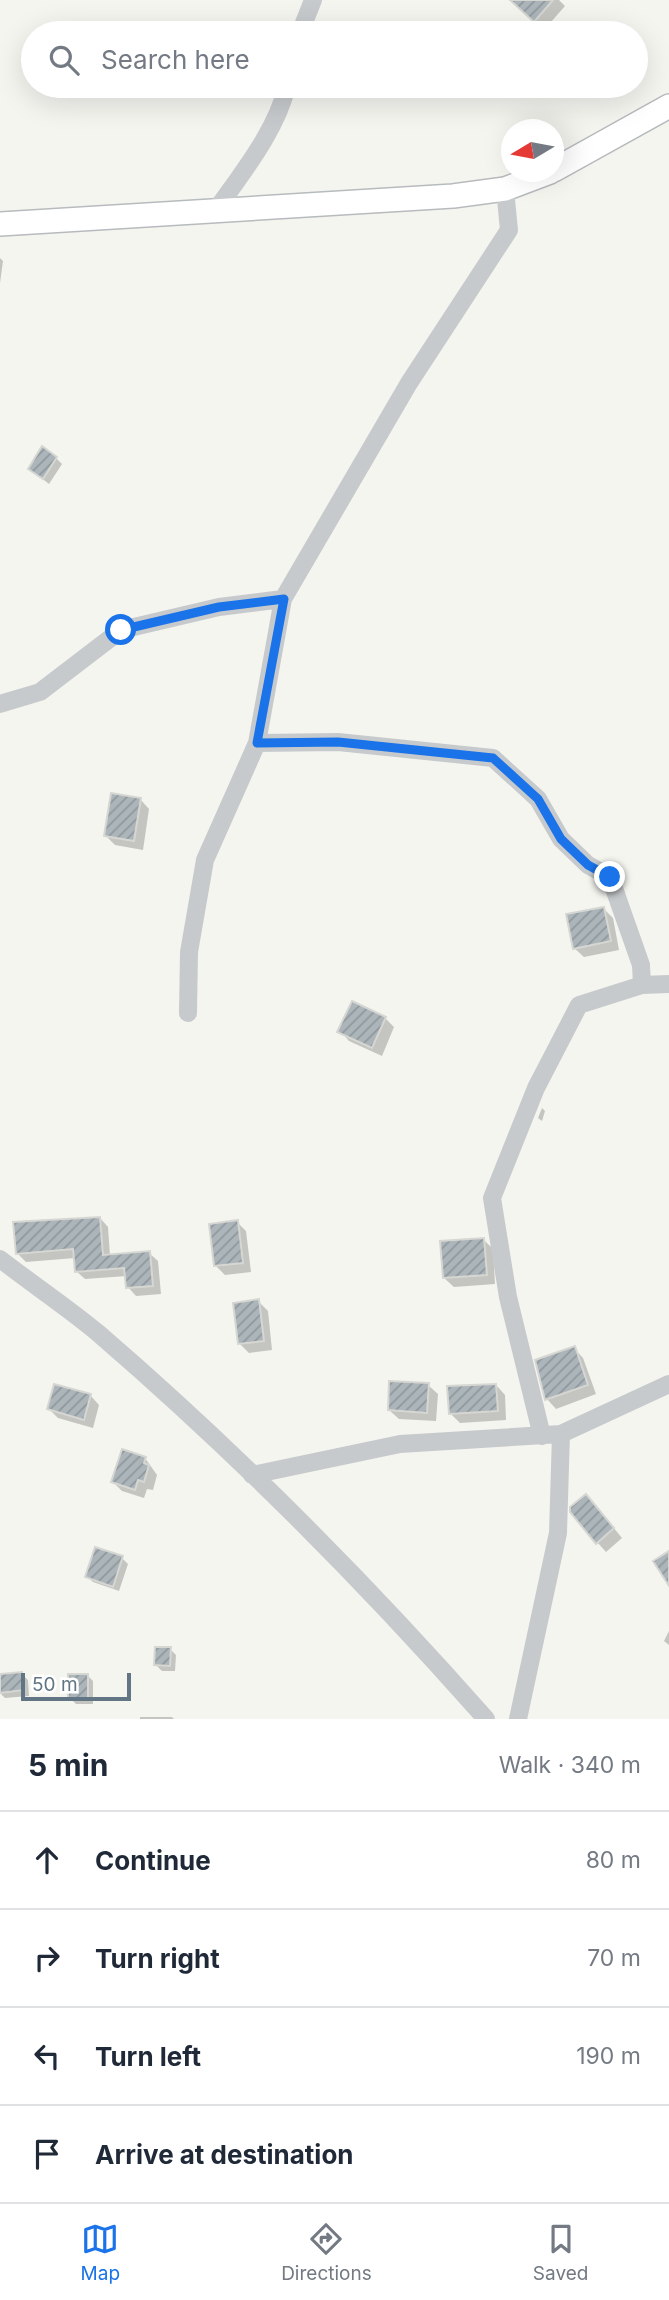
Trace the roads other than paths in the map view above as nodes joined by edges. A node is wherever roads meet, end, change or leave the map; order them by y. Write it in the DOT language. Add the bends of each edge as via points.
graph roads {
  1 [pos="313,0"];
  2 [pos="305,21"];
  3 [pos="284,98"];
  4 [pos="669,106"];
  5 [pos="564,164"];
  6 [pos="523,182"];
  7 [pos="505,189"];
  8 [pos="214,213"];
  9 [pos="0,224"];
  10 [pos="284,599"];
  11 [pos="0,704"];
  12 [pos="257,743"];
  13 [pos="669,984"];
  14 [pos="642,985"];
  15 [pos="188,1013"];
  16 [pos="0,1259"];
  17 [pos="669,1384"];
  18 [pos="561,1434"];
  19 [pos="542,1436"];
  20 [pos="252,1475"];
  21 [pos="486,1719"];
  22 [pos="518,1719"];
  1 -- 2 [label="street"];
  3 -- 8 [label="street" via="256,151"];
  4 -- 5 [label="main road"];
  6 -- 7 [label="main road"];
  7 -- 8 [label="main road"];
  7 -- 10 [label="street" via="509,230 402,395"];
  8 -- 9 [label="main road"];
  10 -- 11 [label="street" via="219,607 121,630 40,692"];
  10 -- 12 [label="street"];
  12 -- 14 [label="street" via="338,742 493,758 538,799 561,839 588,865 610,877 641,965"];
  12 -- 15 [label="street" via="205,860 189,951"];
  13 -- 14 [label="street"];
  14 -- 19 [label="street" via="579,1005 536,1088 492,1198 508,1297"];
  16 -- 20 [label="street" via="96,1332"];
  17 -- 18 [label="street"];
  18 -- 19 [label="street"];
  18 -- 22 [label="street" via="558,1533"];
  19 -- 20 [label="street" via="400,1444"];
  20 -- 21 [label="street" via="411,1634"];
}
